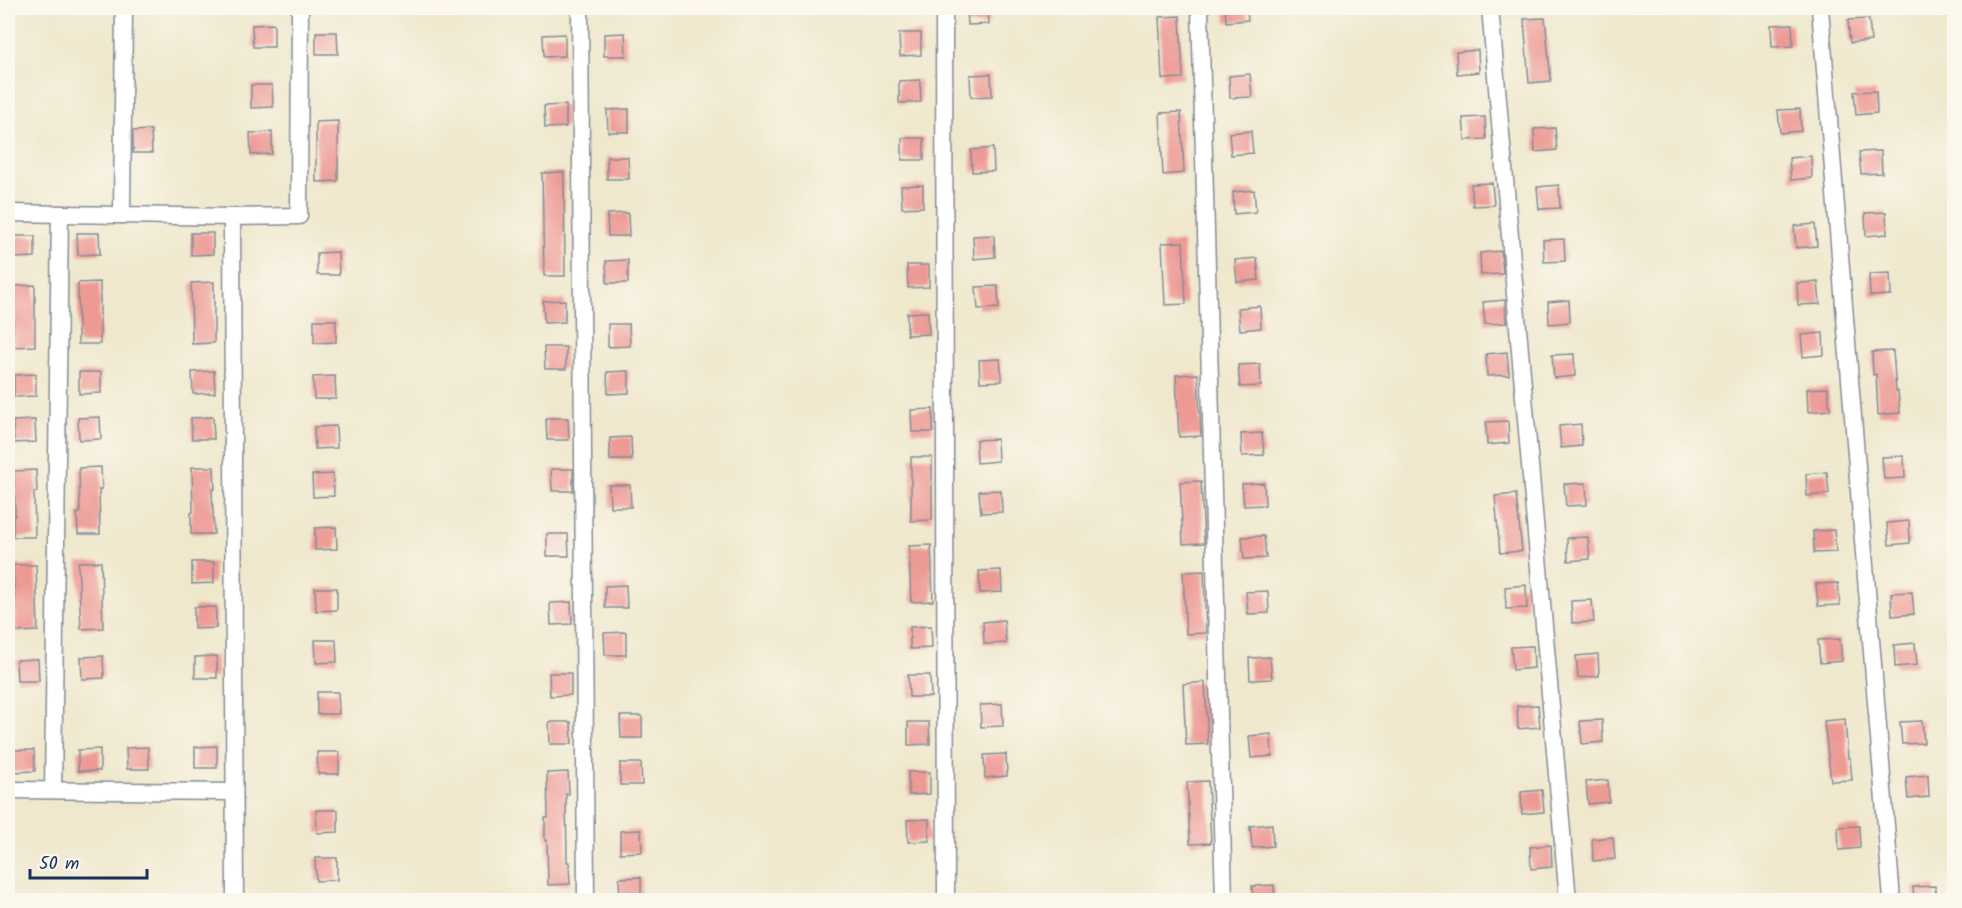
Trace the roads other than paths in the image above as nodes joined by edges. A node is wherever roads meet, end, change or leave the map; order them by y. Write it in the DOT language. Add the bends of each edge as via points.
graph roads {
  1 [pos="124,8"];
  2 [pos="300,8"];
  3 [pos="580,8"];
  4 [pos="944,8"];
  5 [pos="1200,8"];
  6 [pos="1491,8"];
  7 [pos="1820,8"];
  8 [pos="8,213"];
  9 [pos="60,214"];
  10 [pos="122,215"];
  11 [pos="232,217"];
  12 [pos="8,790"];
  13 [pos="53,790"];
  14 [pos="233,792"];
  15 [pos="235,900"];
  16 [pos="586,900"];
  17 [pos="946,900"];
  18 [pos="1224,900"];
  19 [pos="1568,900"];
  20 [pos="1892,900"];
  1 -- 10 [label="street"];
  2 -- 11 [label="street" via="299,216"];
  3 -- 16 [label="street"];
  4 -- 17 [label="street"];
  5 -- 18 [label="street"];
  6 -- 19 [label="street"];
  7 -- 20 [label="street"];
  8 -- 9 [label="street"];
  9 -- 10 [label="street"];
  9 -- 13 [label="street"];
  10 -- 11 [label="street"];
  11 -- 14 [label="street"];
  12 -- 13 [label="street"];
  13 -- 14 [label="street"];
  14 -- 15 [label="street"];
}
